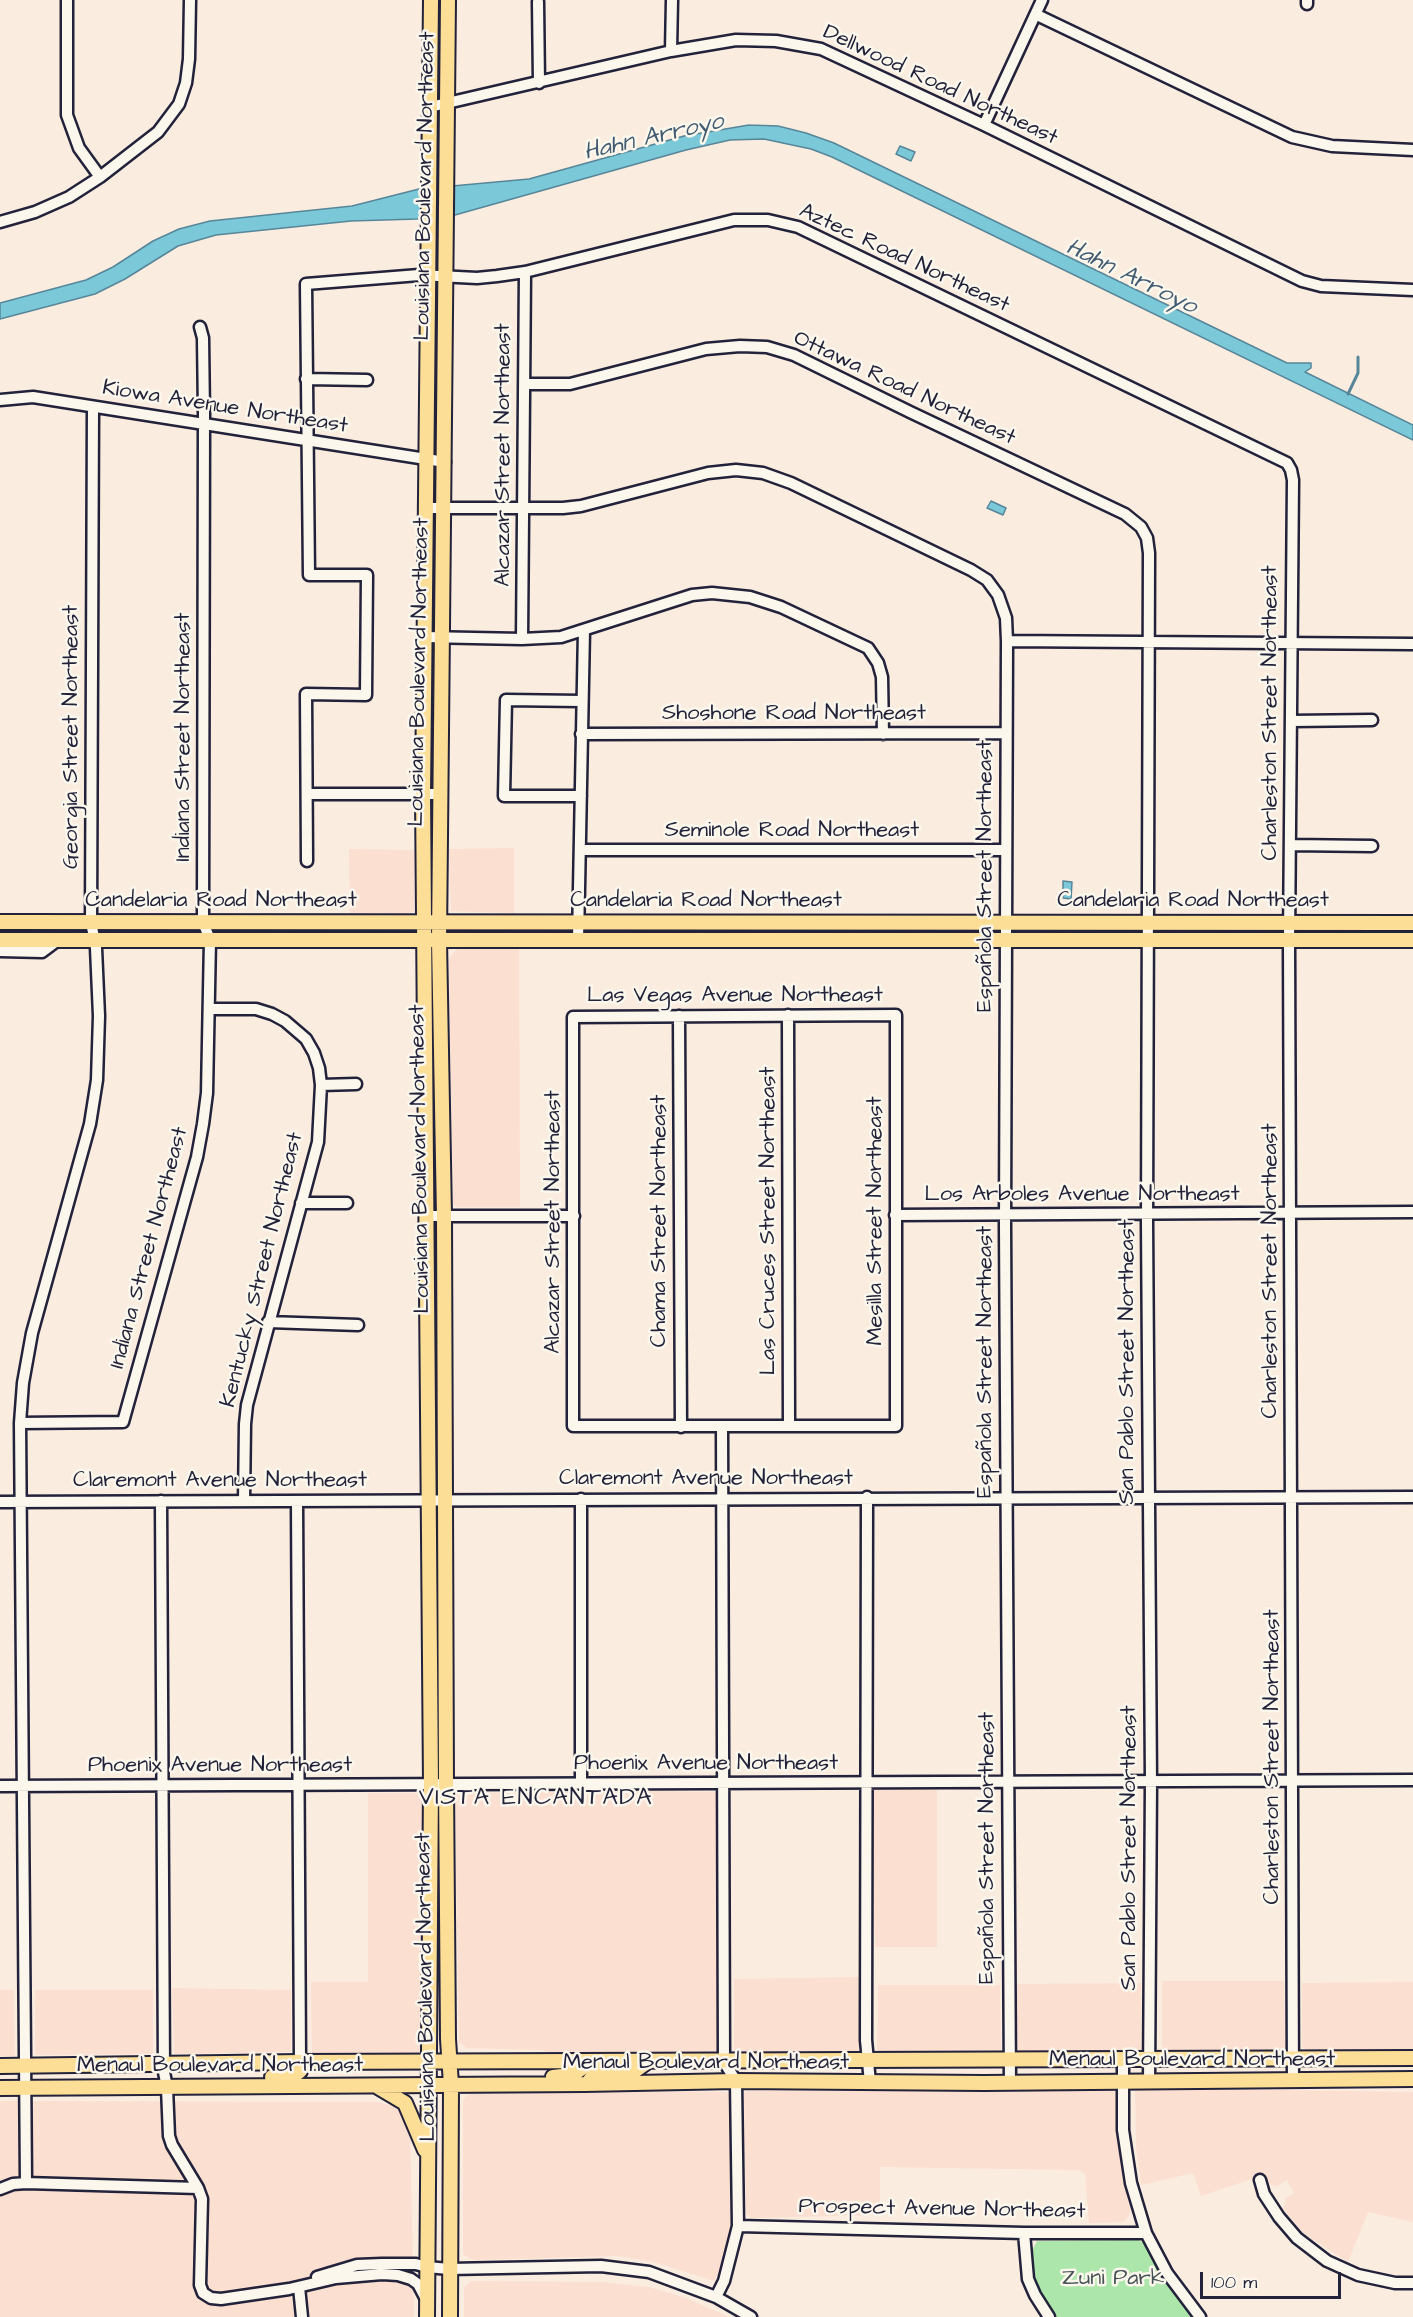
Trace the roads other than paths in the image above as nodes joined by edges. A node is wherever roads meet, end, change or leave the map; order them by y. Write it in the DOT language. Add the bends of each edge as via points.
graph roads {
  1 [pos="67,0"];
  2 [pos="190,0"];
  3 [pos="431,0"];
  4 [pos="448,0"];
  5 [pos="672,0"];
  6 [pos="1042,0"];
  7 [pos="538,2"];
  8 [pos="1037,15"];
  9 [pos="671,51"];
  10 [pos="538,83"];
  11 [pos="448,105"];
  12 [pos="430,107"];
  13 [pos="984,125"];
  14 [pos="1413,150"];
  15 [pos="100,177"];
  16 [pos="0,222"];
  17 [pos="525,272"];
  18 [pos="428,276"];
  19 [pos="446,277"];
  20 [pos="1413,290"];
  21 [pos="200,327"];
  22 [pos="306,379"];
  23 [pos="367,380"];
  24 [pos="524,384"];
  25 [pos="0,400"];
  26 [pos="93,407"];
  27 [pos="204,425"];
  28 [pos="307,441"];
  29 [pos="427,459"];
  30 [pos="445,462"];
  31 [pos="1287,463"];
  32 [pos="426,508"];
  33 [pos="444,508"];
  34 [pos="522,508"];
  35 [pos="584,630"];
  36 [pos="425,637"];
  37 [pos="442,637"];
  38 [pos="522,639"];
  39 [pos="1007,641"];
  40 [pos="1148,642"];
  41 [pos="1290,644"];
  42 [pos="1413,644"];
  43 [pos="581,701"];
  44 [pos="1372,720"];
  45 [pos="1292,721"];
  46 [pos="1006,733"];
  47 [pos="581,734"];
  48 [pos="883,734"];
  49 [pos="307,794"];
  50 [pos="423,794"];
  51 [pos="440,794"];
  52 [pos="580,796"];
  53 [pos="1290,845"];
  54 [pos="1372,846"];
  55 [pos="580,850"];
  56 [pos="1005,850"];
  57 [pos="307,861"];
  58 [pos="0,922"];
  59 [pos="91,922"];
  60 [pos="203,922"];
  61 [pos="579,922"];
  62 [pos="1005,922"];
  63 [pos="1146,922"];
  64 [pos="1290,922"];
  65 [pos="1413,922"];
  66 [pos="424,923"];
  67 [pos="439,923"];
  68 [pos="0,940"];
  69 [pos="58,940"];
  70 [pos="96,940"];
  71 [pos="210,940"];
  72 [pos="424,940"];
  73 [pos="439,940"];
  74 [pos="578,940"];
  75 [pos="1005,940"];
  76 [pos="1147,940"];
  77 [pos="1289,940"];
  78 [pos="1413,940"];
  79 [pos="0,951"];
  80 [pos="209,1009"];
  81 [pos="896,1015"];
  82 [pos="679,1016"];
  83 [pos="788,1016"];
  84 [pos="573,1017"];
  85 [pos="356,1084"];
  86 [pos="321,1085"];
  87 [pos="301,1203"];
  88 [pos="347,1203"];
  89 [pos="1413,1212"];
  90 [pos="1147,1213"];
  91 [pos="1290,1213"];
  92 [pos="1005,1214"];
  93 [pos="895,1215"];
  94 [pos="427,1216"];
  95 [pos="444,1216"];
  96 [pos="574,1216"];
  97 [pos="268,1322"];
  98 [pos="358,1325"];
  99 [pos="20,1423"];
  100 [pos="789,1426"];
  101 [pos="681,1427"];
  102 [pos="722,1427"];
  103 [pos="867,1497"];
  104 [pos="1006,1497"];
  105 [pos="1148,1497"];
  106 [pos="1291,1497"];
  107 [pos="1413,1497"];
  108 [pos="722,1498"];
  109 [pos="581,1499"];
  110 [pos="428,1500"];
  111 [pos="445,1500"];
  112 [pos="22,1501"];
  113 [pos="160,1501"];
  114 [pos="244,1501"];
  115 [pos="297,1501"];
  116 [pos="0,1502"];
  117 [pos="1413,1780"];
  118 [pos="1292,1781"];
  119 [pos="866,1782"];
  120 [pos="1008,1782"];
  121 [pos="1151,1782"];
  122 [pos="581,1784"];
  123 [pos="723,1784"];
  124 [pos="161,1785"];
  125 [pos="300,1785"];
  126 [pos="431,1785"];
  127 [pos="446,1785"];
  128 [pos="0,1786"];
  129 [pos="24,1786"];
  130 [pos="1293,2058"];
  131 [pos="1413,2058"];
  132 [pos="1123,2060"];
  133 [pos="1149,2060"];
  134 [pos="449,2061"];
  135 [pos="1009,2061"];
  136 [pos="300,2062"];
  137 [pos="430,2062"];
  138 [pos="585,2062"];
  139 [pos="647,2062"];
  140 [pos="724,2062"];
  141 [pos="795,2062"];
  142 [pos="868,2062"];
  143 [pos="164,2065"];
  144 [pos="0,2066"];
  145 [pos="26,2066"];
  146 [pos="1413,2079"];
  147 [pos="1293,2080"];
  148 [pos="1123,2081"];
  149 [pos="736,2082"];
  150 [pos="1149,2082"];
  151 [pos="659,2083"];
  152 [pos="870,2083"];
  153 [pos="1010,2083"];
  154 [pos="587,2084"];
  155 [pos="374,2085"];
  156 [pos="429,2085"];
  157 [pos="450,2085"];
  158 [pos="525,2085"];
  159 [pos="245,2086"];
  160 [pos="0,2088"];
  161 [pos="26,2088"];
  162 [pos="167,2088"];
  163 [pos="428,2158"];
  164 [pos="1260,2180"];
  165 [pos="26,2183"];
  166 [pos="198,2188"];
  167 [pos="0,2189"];
  168 [pos="738,2226"];
  169 [pos="1024,2233"];
  170 [pos="1146,2233"];
  171 [pos="427,2267"];
  172 [pos="449,2269"];
  173 [pos="1413,2283"];
  174 [pos="299,2287"];
  175 [pos="716,2297"];
  176 [pos="427,2302"];
  177 [pos="302,2317"];
  178 [pos="427,2317"];
  179 [pos="450,2317"];
  180 [pos="751,2317"];
  181 [pos="1049,2317"];
  182 [pos="1200,2317"];
  1 -- 15 [label="street" via="67,115 79,148"];
  2 -- 15 [label="street" via="189,59 179,104 158,132"];
  3 -- 12 [label="main road, Louisiana Boulevard Northeast"];
  4 -- 11 [label="main road, Louisiana Boulevard Northeast"];
  5 -- 9 [label="street"];
  6 -- 8 [label="street"];
  7 -- 10 [label="street"];
  8 -- 13 [label="street"];
  8 -- 14 [label="street" via="1292,137 1332,146"];
  9 -- 10 [label="street, Dellwood Road Northeast"];
  9 -- 13 [label="street, Dellwood Road Northeast" via="736,40 776,41 821,49"];
  10 -- 11 [label="street, Dellwood Road Northeast"];
  11 -- 12 [label="street, Dellwood Road Northeast"];
  11 -- 19 [label="main road, Louisiana Boulevard Northeast"];
  12 -- 18 [label="main road, Louisiana Boulevard Northeast"];
  13 -- 20 [label="street, Dellwood Road Northeast" via="1302,281 1321,286"];
  15 -- 16 [label="street" via="69,197"];
  17 -- 19 [label="street, Aztec Road Northeast"];
  17 -- 24 [label="street, Alcazar Street Northeast"];
  17 -- 31 [label="street, Aztec Road Northeast" via="734,220 768,220 798,227"];
  18 -- 19 [label="street, Aztec Road Northeast"];
  18 -- 22 [label="street, Aztec Road Northeast" via="306,284"];
  18 -- 29 [label="main road, Louisiana Boulevard Northeast"];
  19 -- 30 [label="main road, Louisiana Boulevard Northeast"];
  21 -- 27 [label="street, Indiana Street Northeast"];
  22 -- 23 [label="street"];
  22 -- 28 [label="street"];
  24 -- 34 [label="street, Alcazar Street Northeast"];
  24 -- 40 [label="street, Ottawa Road Northeast" via="570,384 706,350 740,346 767,347 794,355 1125,514 1141,527 1147,538"];
  25 -- 26 [label="street, Kiowa Avenue Northeast" via="33,398"];
  26 -- 27 [label="street, Kiowa Avenue Northeast"];
  26 -- 59 [label="street, Georgia Street Northeast"];
  27 -- 28 [label="street, Kiowa Avenue Northeast"];
  27 -- 60 [label="street, Indiana Street Northeast"];
  28 -- 29 [label="street, Kiowa Avenue Northeast"];
  28 -- 49 [label="street" via="309,575 367,575 366,695 306,694"];
  29 -- 30 [label="street, Kiowa Avenue Northeast"];
  29 -- 32 [label="main road, Louisiana Boulevard Northeast"];
  30 -- 33 [label="main road, Louisiana Boulevard Northeast"];
  31 -- 41 [label="street, Charleston Street Northeast" via="1293,480"];
  32 -- 33 [label="street"];
  32 -- 36 [label="main road, Louisiana Boulevard Northeast"];
  33 -- 34 [label="street"];
  33 -- 37 [label="main road, Louisiana Boulevard Northeast"];
  34 -- 38 [label="street, Alcazar Street Northeast"];
  34 -- 39 [label="street" via="581,506 708,473 763,473 791,483 987,580 998,595 1006,618"];
  35 -- 38 [label="street" via="561,637"];
  35 -- 43 [label="street"];
  35 -- 48 [label="street" via="692,595 750,597 781,607 868,648 882,676"];
  36 -- 37 [label="street"];
  36 -- 50 [label="main road, Louisiana Boulevard Northeast"];
  37 -- 38 [label="street"];
  37 -- 51 [label="main road, Louisiana Boulevard Northeast"];
  39 -- 40 [label="street"];
  39 -- 46 [label="street, Española Street Northeast"];
  40 -- 41 [label="street"];
  40 -- 63 [label="street, San Pablo Street Northeast"];
  41 -- 42 [label="street"];
  41 -- 45 [label="street, Charleston Street Northeast"];
  43 -- 47 [label="street"];
  43 -- 52 [label="street" via="506,700 504,796"];
  44 -- 45 [label="street"];
  45 -- 53 [label="street, Charleston Street Northeast"];
  46 -- 48 [label="street, Shoshone Road Northeast"];
  46 -- 56 [label="street, Española Street Northeast"];
  47 -- 48 [label="street, Shoshone Road Northeast"];
  47 -- 52 [label="street"];
  49 -- 50 [label="street"];
  49 -- 57 [label="street"];
  50 -- 51 [label="street"];
  50 -- 66 [label="main road, Louisiana Boulevard Northeast"];
  51 -- 67 [label="main road, Louisiana Boulevard Northeast"];
  52 -- 55 [label="street"];
  53 -- 54 [label="street"];
  53 -- 64 [label="street, Charleston Street Northeast"];
  55 -- 56 [label="street, Seminole Road Northeast"];
  55 -- 61 [label="street"];
  56 -- 62 [label="street, Española Street Northeast"];
  58 -- 59 [label="main road, Candelaria Road Northeast"];
  59 -- 60 [label="main road, Candelaria Road Northeast"];
  59 -- 70 [label="street, Georgia Street Northeast"];
  60 -- 66 [label="main road, Candelaria Road Northeast"];
  60 -- 71 [label="street, Indiana Street Northeast"];
  61 -- 62 [label="main road, Candelaria Road Northeast"];
  61 -- 67 [label="main road, Candelaria Road Northeast"];
  61 -- 74 [label="street"];
  62 -- 63 [label="main road, Candelaria Road Northeast"];
  62 -- 75 [label="street, Española Street Northeast"];
  63 -- 64 [label="main road, Candelaria Road Northeast"];
  63 -- 76 [label="street, San Pablo Street Northeast"];
  64 -- 65 [label="main road, Candelaria Road Northeast"];
  64 -- 77 [label="street, Charleston Street Northeast"];
  66 -- 67 [label="main road, Candelaria Road Northeast"];
  66 -- 72 [label="main road, Louisiana Boulevard Northeast"];
  67 -- 73 [label="main road, Louisiana Boulevard Northeast"];
  68 -- 69 [label="main road, Candelaria Road Northeast"];
  69 -- 70 [label="main road, Candelaria Road Northeast"];
  69 -- 79 [label="street" via="42,952"];
  70 -- 71 [label="main road, Candelaria Road Northeast"];
  70 -- 99 [label="street, Georgia Street Northeast" via="97,1080 90,1124 32,1333"];
  71 -- 72 [label="main road, Candelaria Road Northeast"];
  71 -- 80 [label="street, Indiana Street Northeast"];
  72 -- 73 [label="main road, Candelaria Road Northeast"];
  72 -- 94 [label="main road, Louisiana Boulevard Northeast"];
  73 -- 74 [label="main road, Candelaria Road Northeast"];
  73 -- 95 [label="main road, Louisiana Boulevard Northeast"];
  74 -- 75 [label="main road, Candelaria Road Northeast"];
  75 -- 76 [label="main road, Candelaria Road Northeast"];
  75 -- 92 [label="street, Española Street Northeast"];
  76 -- 77 [label="main road, Candelaria Road Northeast"];
  76 -- 90 [label="street, San Pablo Street Northeast"];
  77 -- 78 [label="main road, Candelaria Road Northeast"];
  77 -- 91 [label="street, Charleston Street Northeast"];
  80 -- 86 [label="street, Kentucky Street Northeast" via="256,1009 285,1021 306,1039 314,1053"];
  80 -- 99 [label="street, Indiana Street Northeast" via="207,1093 197,1157 123,1422"];
  81 -- 83 [label="street, Las Vegas Avenue Northeast"];
  81 -- 93 [label="street, Mesilla Street Northeast"];
  82 -- 83 [label="street, Las Vegas Avenue Northeast"];
  82 -- 84 [label="street, Las Vegas Avenue Northeast"];
  82 -- 101 [label="street, Chama Street Northeast"];
  83 -- 100 [label="street, Las Cruces Street Northeast"];
  84 -- 96 [label="street, Alcazar Street Northeast"];
  85 -- 86 [label="street"];
  86 -- 87 [label="street, Kentucky Street Northeast" via="318,1142"];
  87 -- 88 [label="street"];
  87 -- 97 [label="street, Kentucky Street Northeast"];
  89 -- 91 [label="street, Los Arboles Avenue Northeast"];
  90 -- 91 [label="street, Los Arboles Avenue Northeast"];
  90 -- 92 [label="street, Los Arboles Avenue Northeast"];
  90 -- 105 [label="street, San Pablo Street Northeast"];
  91 -- 106 [label="street, Charleston Street Northeast"];
  92 -- 93 [label="street, Los Arboles Avenue Northeast"];
  92 -- 104 [label="street, Española Street Northeast"];
  93 -- 100 [label="street, Mesilla Street Northeast" via="896,1426"];
  94 -- 95 [label="street"];
  94 -- 110 [label="main road, Louisiana Boulevard Northeast"];
  95 -- 96 [label="street"];
  95 -- 111 [label="main road, Louisiana Boulevard Northeast"];
  96 -- 101 [label="street, Alcazar Street Northeast" via="573,1426"];
  97 -- 98 [label="street"];
  97 -- 114 [label="street, Kentucky Street Northeast" via="244,1424"];
  99 -- 112 [label="street, Georgia Street Northeast"];
  100 -- 102 [label="street"];
  101 -- 102 [label="street"];
  102 -- 108 [label="street"];
  103 -- 104 [label="street, Claremont Avenue Northeast"];
  103 -- 108 [label="street, Claremont Avenue Northeast"];
  103 -- 119 [label="street"];
  104 -- 105 [label="street, Claremont Avenue Northeast"];
  104 -- 120 [label="street, Española Street Northeast"];
  105 -- 106 [label="street, Claremont Avenue Northeast"];
  105 -- 121 [label="street, San Pablo Street Northeast"];
  106 -- 107 [label="street, Claremont Avenue Northeast"];
  106 -- 118 [label="street, Charleston Street Northeast"];
  108 -- 109 [label="street, Claremont Avenue Northeast"];
  108 -- 123 [label="street"];
  109 -- 111 [label="street, Claremont Avenue Northeast"];
  109 -- 122 [label="street"];
  110 -- 111 [label="street, Claremont Avenue Northeast"];
  110 -- 115 [label="street, Claremont Avenue Northeast"];
  110 -- 126 [label="main road, Louisiana Boulevard Northeast"];
  111 -- 127 [label="main road, Louisiana Boulevard Northeast"];
  112 -- 113 [label="street, Claremont Avenue Northeast"];
  112 -- 116 [label="street, Claremont Avenue Northeast"];
  112 -- 129 [label="street, Georgia Street Northeast"];
  113 -- 114 [label="street, Claremont Avenue Northeast"];
  113 -- 124 [label="street"];
  114 -- 115 [label="street, Claremont Avenue Northeast"];
  115 -- 125 [label="street"];
  117 -- 118 [label="street, Phoenix Avenue Northeast"];
  118 -- 121 [label="street, Phoenix Avenue Northeast"];
  118 -- 130 [label="street, Charleston Street Northeast"];
  119 -- 120 [label="street, Phoenix Avenue Northeast"];
  119 -- 123 [label="street, Phoenix Avenue Northeast"];
  119 -- 142 [label="street"];
  120 -- 121 [label="street, Phoenix Avenue Northeast"];
  120 -- 135 [label="street, Española Street Northeast"];
  121 -- 133 [label="street, San Pablo Street Northeast"];
  122 -- 123 [label="street, Phoenix Avenue Northeast"];
  122 -- 127 [label="street, Phoenix Avenue Northeast"];
  123 -- 140 [label="street"];
  124 -- 125 [label="street, Phoenix Avenue Northeast"];
  124 -- 129 [label="street, Phoenix Avenue Northeast"];
  124 -- 143 [label="street"];
  125 -- 126 [label="street, Phoenix Avenue Northeast"];
  125 -- 136 [label="street"];
  126 -- 127 [label="street, Phoenix Avenue Northeast"];
  126 -- 137 [label="main road, Louisiana Boulevard Northeast"];
  127 -- 134 [label="main road, Louisiana Boulevard Northeast"];
  128 -- 129 [label="street, Phoenix Avenue Northeast"];
  129 -- 145 [label="street, Georgia Street Northeast"];
  130 -- 131 [label="main road, Menaul Boulevard Northeast"];
  130 -- 133 [label="main road, Menaul Boulevard Northeast"];
  130 -- 147 [label="street, Charleston Street Northeast"];
  132 -- 133 [label="main road, Menaul Boulevard Northeast"];
  132 -- 135 [label="main road, Menaul Boulevard Northeast"];
  132 -- 148 [label="street"];
  133 -- 150 [label="street, San Pablo Street Northeast"];
  134 -- 137 [label="main road, Menaul Boulevard Northeast"];
  134 -- 138 [label="main road, Menaul Boulevard Northeast"];
  134 -- 157 [label="main road, Louisiana Boulevard Northeast"];
  135 -- 142 [label="main road, Menaul Boulevard Northeast"];
  135 -- 153 [label="street, Española Street Northeast"];
  136 -- 137 [label="main road, Menaul Boulevard Northeast"];
  136 -- 143 [label="main road, Menaul Boulevard Northeast"];
  136 -- 159 [label="main road" via="296,2074 262,2077"];
  137 -- 156 [label="main road, Louisiana Boulevard Northeast"];
  138 -- 139 [label="main road, Menaul Boulevard Northeast"];
  138 -- 158 [label="main road" via="572,2075"];
  139 -- 140 [label="main road, Menaul Boulevard Northeast"];
  139 -- 154 [label="main road" via="633,2072 601,2072"];
  140 -- 141 [label="main road, Menaul Boulevard Northeast"];
  140 -- 149 [label="street"];
  140 -- 151 [label="main road" via="712,2074"];
  141 -- 142 [label="main road, Menaul Boulevard Northeast"];
  141 -- 149 [label="main road" via="777,2069 751,2070"];
  142 -- 152 [label="street"];
  143 -- 145 [label="main road, Menaul Boulevard Northeast"];
  143 -- 162 [label="street"];
  144 -- 145 [label="main road, Menaul Boulevard Northeast"];
  145 -- 161 [label="street, Georgia Street Northeast"];
  146 -- 147 [label="main road, Menaul Boulevard Northeast"];
  147 -- 150 [label="main road, Menaul Boulevard Northeast"];
  148 -- 150 [label="main road, Menaul Boulevard Northeast"];
  148 -- 153 [label="main road, Menaul Boulevard Northeast"];
  148 -- 170 [label="street" via="1123,2130 1131,2183"];
  149 -- 151 [label="main road, Menaul Boulevard Northeast"];
  149 -- 152 [label="main road, Menaul Boulevard Northeast"];
  149 -- 168 [label="street"];
  151 -- 154 [label="main road, Menaul Boulevard Northeast"];
  152 -- 153 [label="main road, Menaul Boulevard Northeast"];
  154 -- 158 [label="main road, Menaul Boulevard Northeast"];
  155 -- 156 [label="main road, Menaul Boulevard Northeast"];
  155 -- 159 [label="main road, Menaul Boulevard Northeast"];
  155 -- 163 [label="main road" via="405,2103"];
  156 -- 157 [label="main road, Menaul Boulevard Northeast"];
  156 -- 163 [label="main road, Louisiana Boulevard Northeast"];
  157 -- 158 [label="main road, Menaul Boulevard Northeast"];
  157 -- 172 [label="main road, Louisiana Boulevard Northeast"];
  159 -- 162 [label="main road, Menaul Boulevard Northeast"];
  160 -- 161 [label="main road, Menaul Boulevard Northeast"];
  161 -- 162 [label="main road, Menaul Boulevard Northeast"];
  161 -- 165 [label="street, Georgia Street Northeast"];
  162 -- 166 [label="street" via="170,2140"];
  163 -- 171 [label="main road, Louisiana Boulevard Northeast"];
  164 -- 173 [label="street" via="1278,2217 1327,2261 1358,2275"];
  165 -- 166 [label="street"];
  165 -- 167 [label="street"];
  166 -- 174 [label="street" via="203,2293 221,2299"];
  168 -- 169 [label="street, Prospect Avenue Northeast"];
  168 -- 175 [label="street"];
  169 -- 170 [label="street, Prospect Avenue Northeast"];
  169 -- 181 [label="street" via="1028,2279"];
  170 -- 182 [label="street" via="1167,2273"];
  171 -- 172 [label="street"];
  171 -- 174 [label="street" via="357,2265 320,2275"];
  171 -- 176 [label="main road, Louisiana Boulevard Northeast"];
  172 -- 175 [label="street" via="601,2266 649,2272"];
  172 -- 179 [label="main road, Louisiana Boulevard Northeast"];
  174 -- 176 [label="street" via="347,2277 398,2275 418,2284"];
  174 -- 177 [label="street"];
  175 -- 180 [label="street"];
  176 -- 178 [label="main road, Louisiana Boulevard Northeast"];
}
